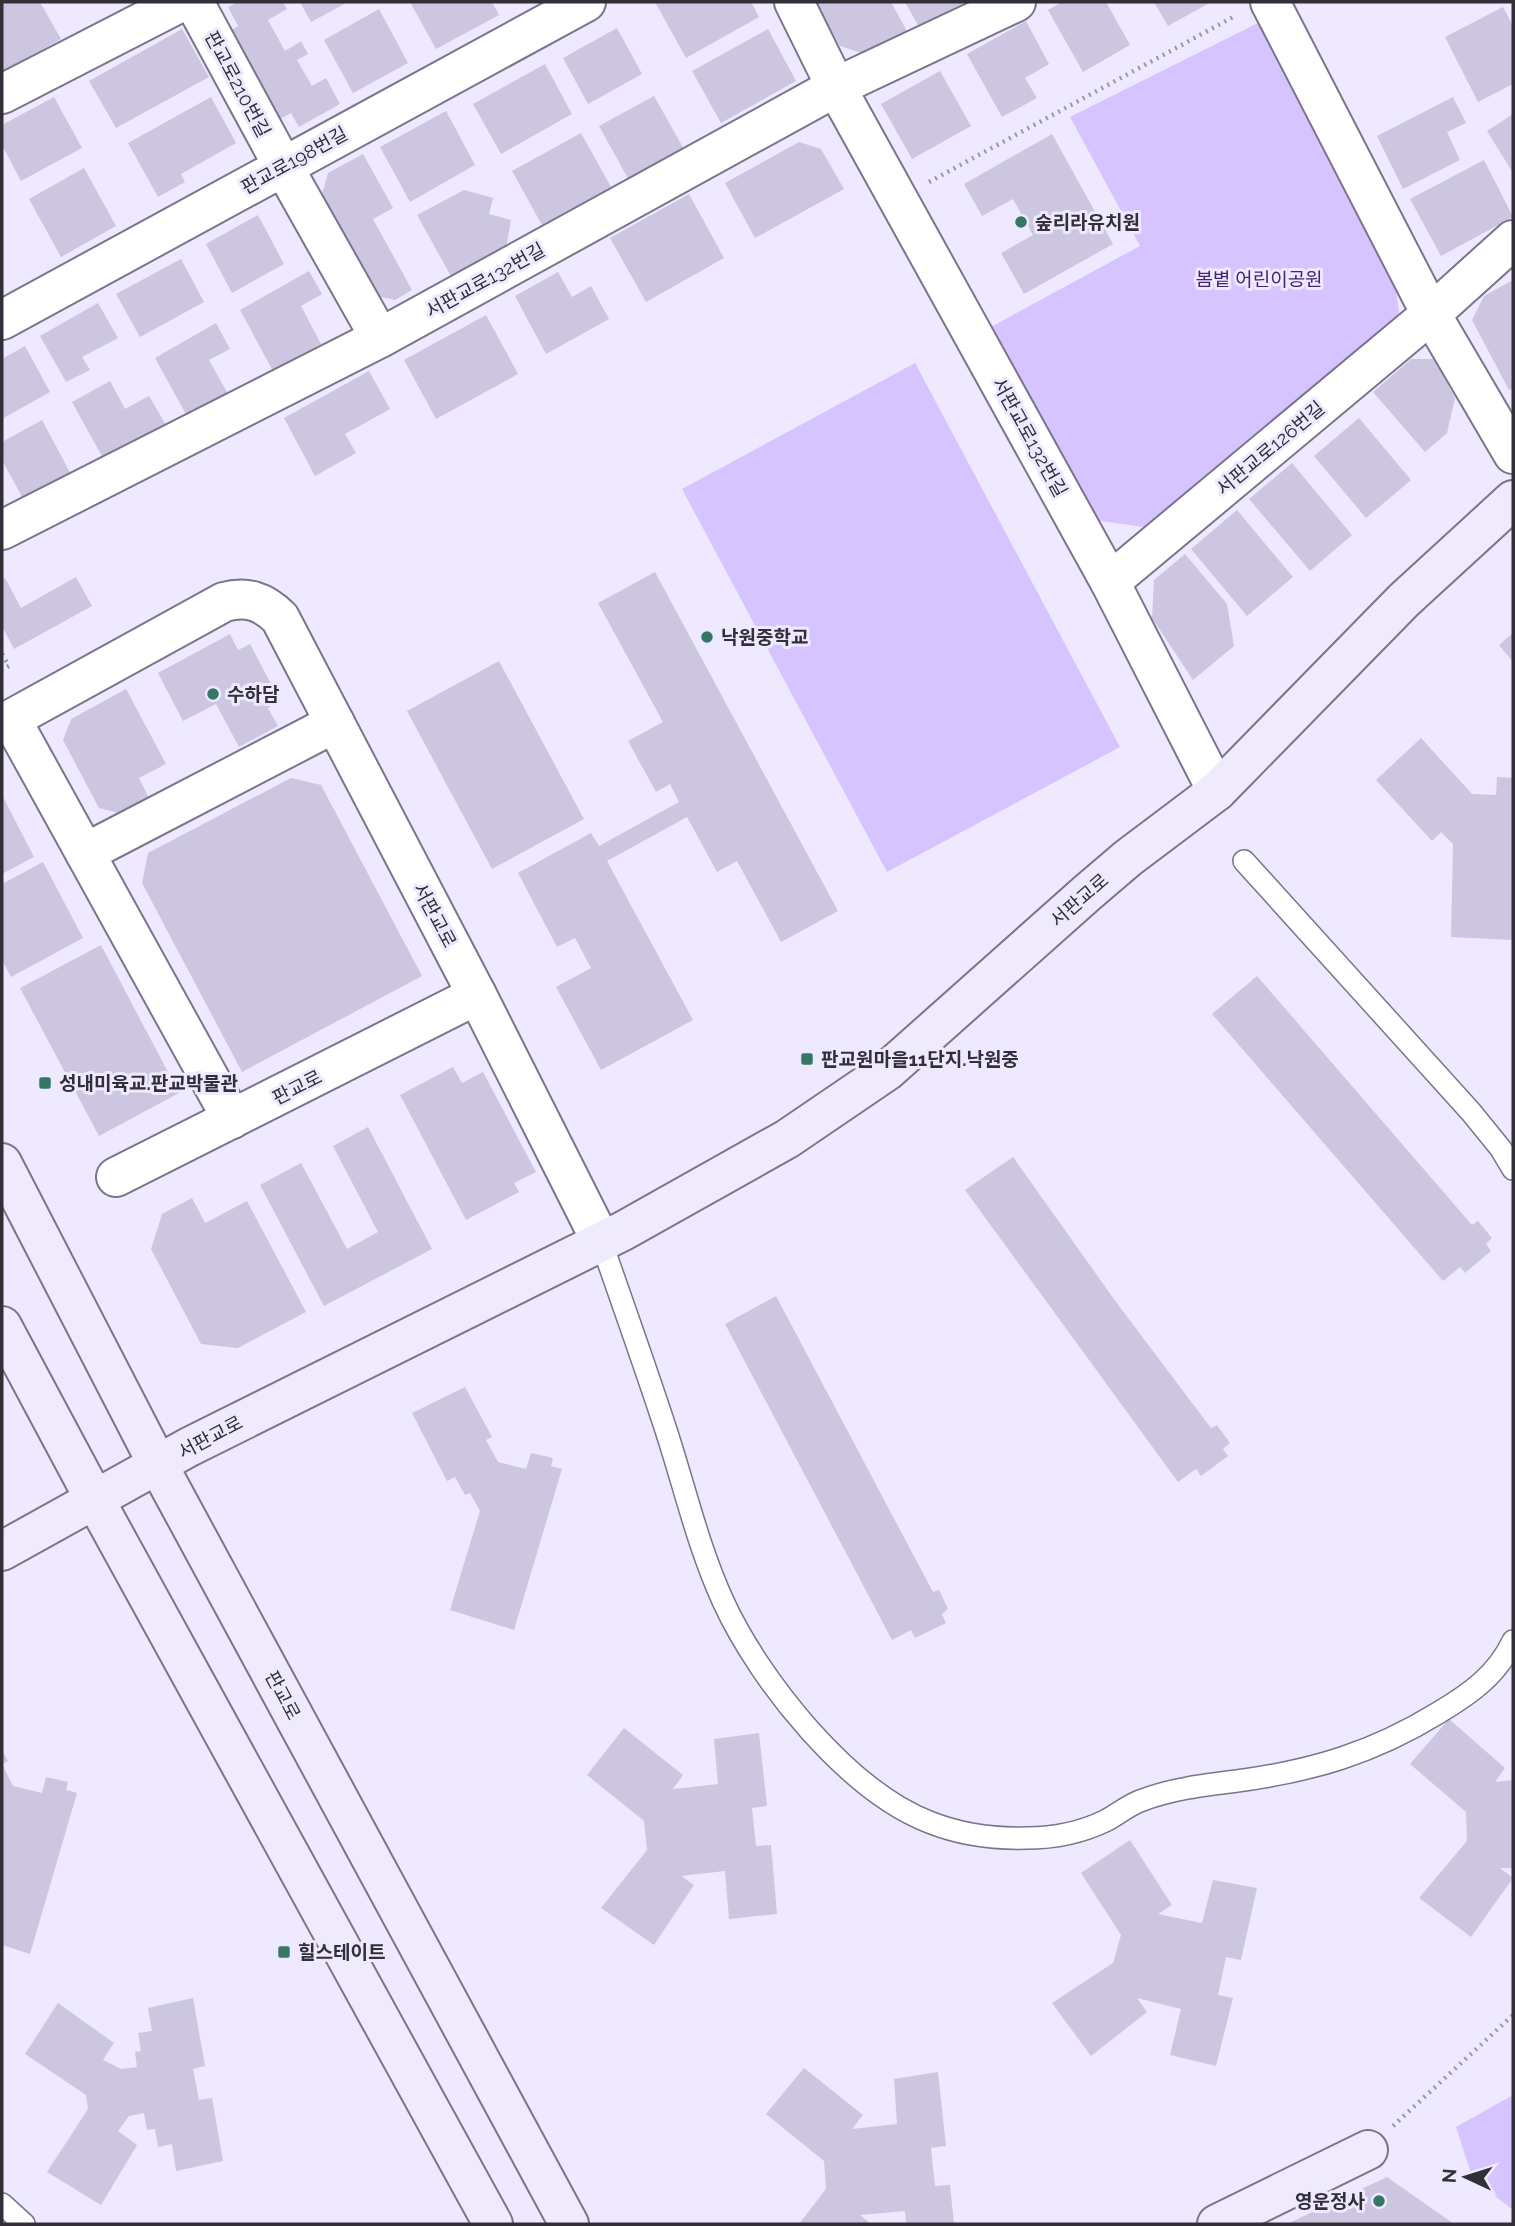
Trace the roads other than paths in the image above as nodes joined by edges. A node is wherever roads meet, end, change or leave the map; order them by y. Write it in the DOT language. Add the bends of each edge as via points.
graph roads {
  1 [pos="181,2"];
  2 [pos="194,2"];
  3 [pos="586,2"];
  4 [pos="794,2"];
  5 [pos="1016,2"];
  6 [pos="1253,8"];
  7 [pos="836,87"];
  8 [pos="2,94"];
  9 [pos="283,166"];
  10 [pos="1513,240"];
  11 [pos="1431,314"];
  12 [pos="2,320"];
  13 [pos="380,338"];
  14 [pos="1513,454"];
  15 [pos="1513,500"];
  16 [pos="2,530"];
  17 [pos="1110,582"];
  18 [pos="6,722"];
  19 [pos="335,723"];
  20 [pos="1217,791"];
  21 [pos="85,853"];
  22 [pos="1244,861"];
  23 [pos="477,995"];
  24 [pos="232,1119"];
  25 [pos="2,1163"];
  26 [pos="1513,1169"];
  27 [pos="116,1177"];
  28 [pos="601,1241"];
  29 [pos="2,1326"];
  30 [pos="159,1465"];
  31 [pos="95,1500"];
  32 [pos="2,1551"];
  33 [pos="1513,1641"];
  34 [pos="1368,2150"];
  35 [pos="2,2204"];
  36 [pos="24,2224"];
  37 [pos="493,2224"];
  38 [pos="569,2224"];
  39 [pos="1217,2224"];
  1 -- 8 [label="street"];
  2 -- 9 [label="street, 판교로210번길"];
  3 -- 9 [label="street, 판교로198번길"];
  4 -- 7 [label="street, 서판교로132번길"];
  5 -- 7 [label="street"];
  6 -- 11 [label="street"];
  7 -- 13 [label="street, 서판교로132번길"];
  7 -- 17 [label="street, 서판교로132번길"];
  9 -- 12 [label="street, 판교로198번길"];
  9 -- 13 [label="street"];
  10 -- 11 [label="street, 서판교로126번길"];
  11 -- 14 [label="street"];
  11 -- 17 [label="street, 서판교로126번길"];
  13 -- 16 [label="street"];
  15 -- 20 [label="main road, 서판교로" via="1404,600"];
  17 -- 20 [label="street, 서판교로132번길"];
  18 -- 19 [label="street, 서판교로" via="224,602 239,598 255,600 280,618"];
  18 -- 21 [label="street"];
  19 -- 21 [label="street"];
  19 -- 23 [label="street, 서판교로"];
  20 -- 28 [label="main road, 서판교로" via="1128,858 887,1071 787,1139"];
  21 -- 24 [label="street"];
  22 -- 26 [label="lane" via="1471,1112"];
  23 -- 24 [label="street, 판교로"];
  23 -- 28 [label="street, 서판교로"];
  24 -- 27 [label="street, 판교로"];
  25 -- 30 [label="main road, 판교로"];
  28 -- 30 [label="main road, 서판교로"];
  28 -- 33 [label="lane" via="663,1421 699,1544 750,1651 777,1692 864,1784 930,1823 998,1837 1073,1834 1168,1791 1317,1767 1362,1753 1458,1701 1488,1678"];
  29 -- 31 [label="main road"];
  30 -- 31 [label="main road, 서판교로"];
  30 -- 38 [label="main road, 판교로"];
  31 -- 32 [label="main road"];
  31 -- 37 [label="main road"];
  34 -- 39 [label="main road"];
  35 -- 36 [label="lane"];
}
